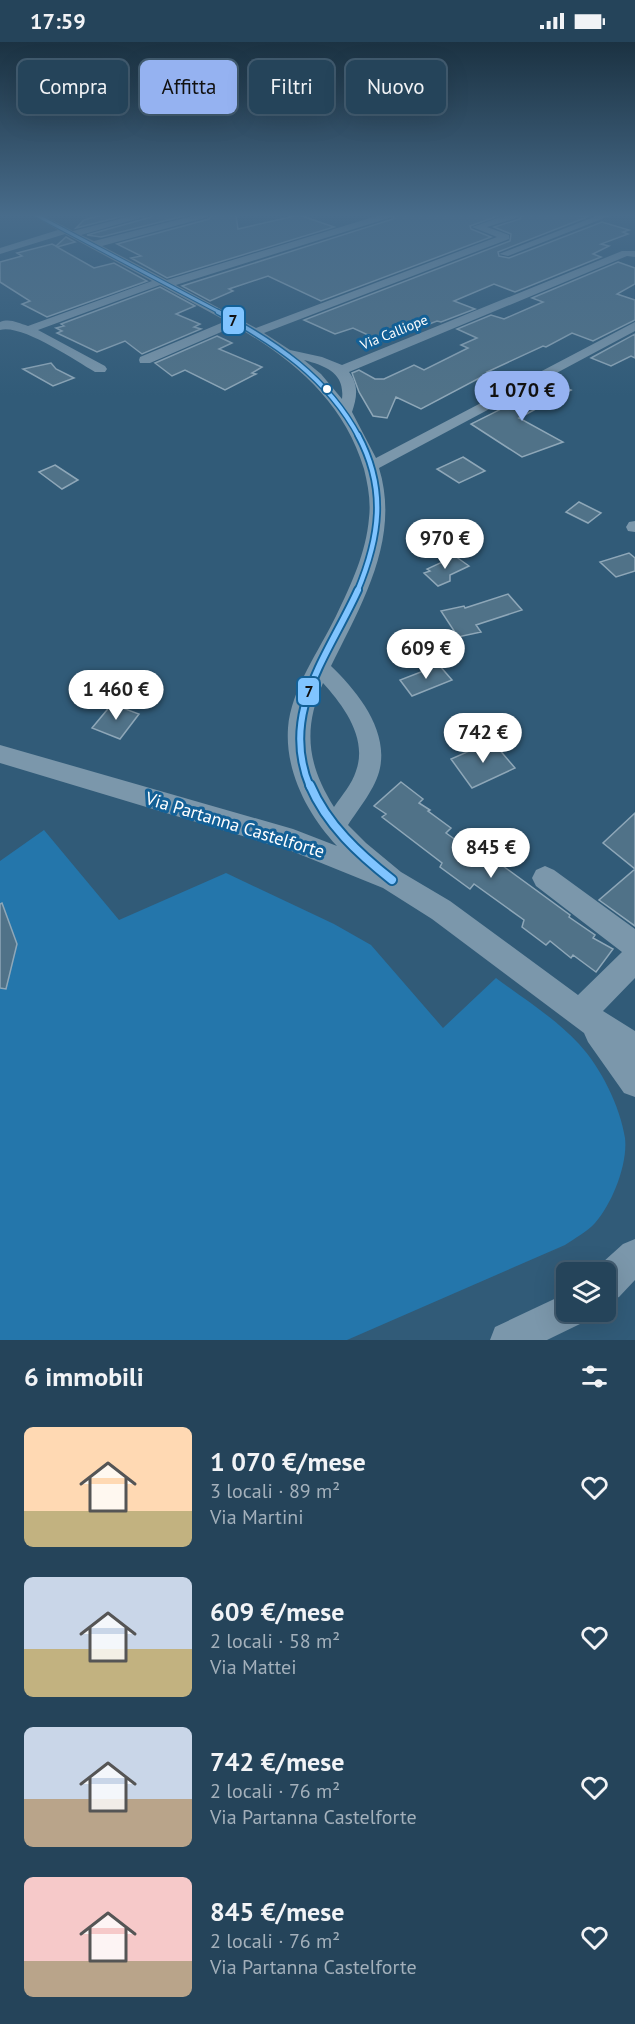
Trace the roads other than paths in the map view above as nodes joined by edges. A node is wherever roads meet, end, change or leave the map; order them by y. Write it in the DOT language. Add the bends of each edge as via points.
graph roads {
  1 [pos="150,276"];
  2 [pos="189,276"];
  3 [pos="404,276"];
  4 [pos="580,276"];
  5 [pos="164,283"];
  6 [pos="234,322"];
  7 [pos="0,326"];
  8 [pos="635,326"];
  9 [pos="28,330"];
  10 [pos="252,333"];
  11 [pos="281,350"];
  12 [pos="145,360"];
  13 [pos="100,369"];
  14 [pos="340,370"];
  15 [pos="345,412"];
  16 [pos="370,467"];
  17 [pos="320,668"];
  18 [pos="0,754"];
  19 [pos="334,826"];
  20 [pos="545,878"];
  21 [pos="392,880"];
  22 [pos="635,945"];
  23 [pos="635,958"];
  24 [pos="580,1014"];
  25 [pos="635,1048"];
  26 [pos="635,1083"];
  27 [pos="635,1256"];
  28 [pos="616,1274"];
  29 [pos="556,1316"];
  30 [pos="508,1340"];
  1 -- 5 [label="street"];
  2 -- 5 [label="street"];
  3 -- 10 [label="street"];
  4 -- 14 [label="street, Via Calliope"];
  5 -- 6 [label="street"];
  5 -- 9 [label="street"];
  6 -- 10 [label="street"];
  6 -- 12 [label="street"];
  7 -- 9 [label="street" via="7,323"];
  8 -- 16 [label="street"];
  9 -- 13 [label="street"];
  10 -- 11 [label="street"];
  11 -- 14 [label="street"];
  11 -- 15 [label="street" via="317,378"];
  14 -- 15 [label="street" via="351,389"];
  15 -- 16 [label="street"];
  16 -- 17 [label="street" via="378,506 374,541 357,591"];
  17 -- 19 [label="street" via="299,729 306,772"];
  17 -- 19 [label="street" via="340,686 368,733 369,768"];
  18 -- 21 [label="street, Via Partanna Castelforte" via="283,837"];
  19 -- 21 [label="street" via="358,854"];
  20 -- 22 [label="street"];
  21 -- 24 [label="street, Via Partanna Castelforte" via="474,932"];
  23 -- 24 [label="street"];
  24 -- 25 [label="street, Via Partanna Castelforte"];
  24 -- 26 [label="street" via="613,1049"];
  27 -- 28 [label="street"];
  29 -- 30 [label="street"];
}
